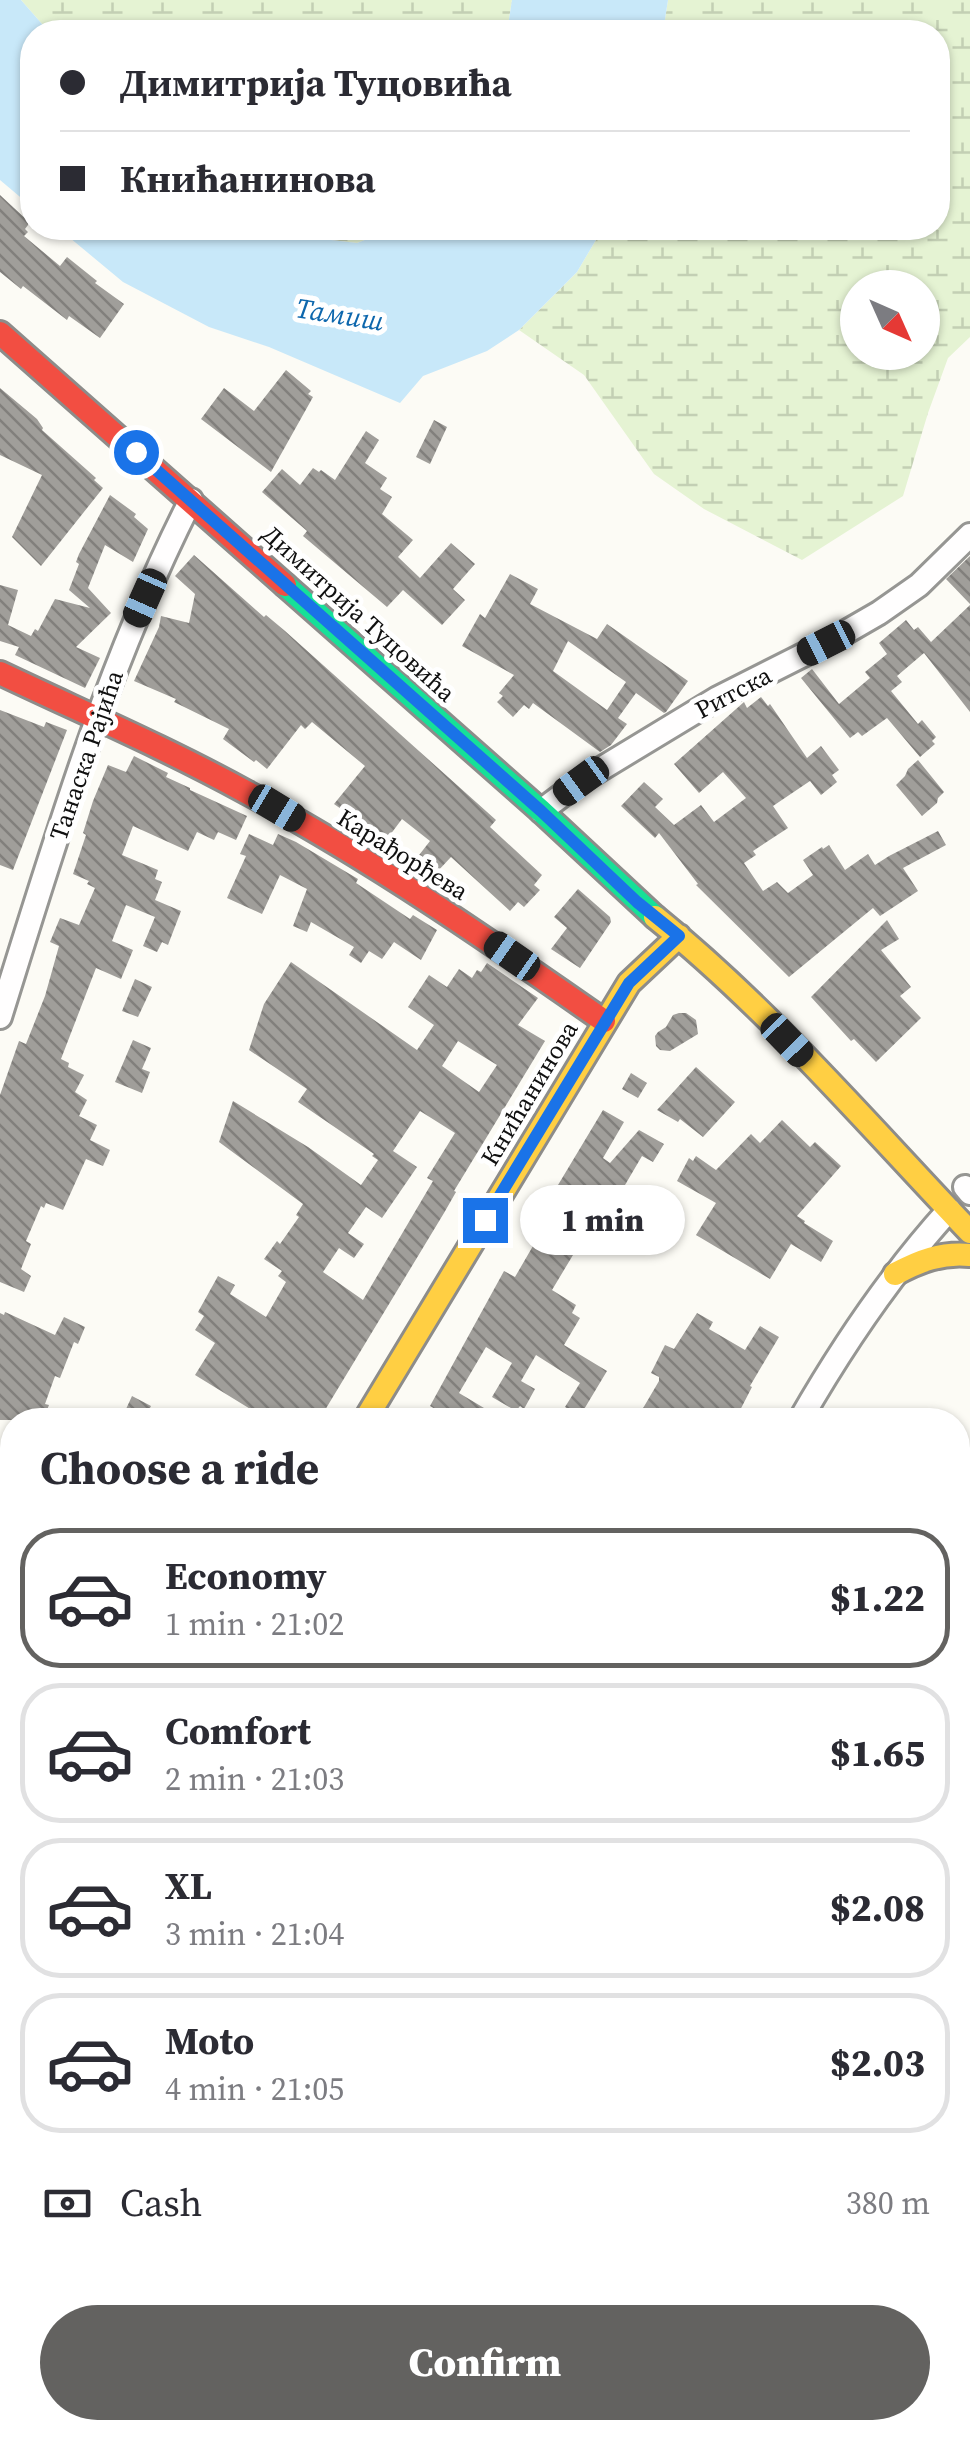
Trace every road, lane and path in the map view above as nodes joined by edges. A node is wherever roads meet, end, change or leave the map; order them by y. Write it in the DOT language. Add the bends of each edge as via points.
graph roads {
  1 [pos="0,334"];
  2 [pos="191,500"];
  3 [pos="970,535"];
  4 [pos="0,673"];
  5 [pos="96,718"];
  6 [pos="541,811"];
  7 [pos="679,936"];
  8 [pos="0,1017"];
  9 [pos="604,1021"];
  10 [pos="949,1210"];
  11 [pos="970,1232"];
  12 [pos="970,1254"];
  13 [pos="895,1274"];
  14 [pos="372,1408"];
  15 [pos="808,1408"];
  1 -- 2 [label="street, Димитрија Туцовића"];
  2 -- 5 [label="street, Танаска Рајића"];
  2 -- 6 [label="street, Димитрија Туцовића"];
  3 -- 6 [label="street, Ритска" via="879,614 718,698"];
  4 -- 5 [label="street, Карађорђева"];
  5 -- 8 [label="street, Танаска Рајића"];
  5 -- 9 [label="street, Карађорђева" via="277,808"];
  6 -- 7 [label="street, Димитрија Туцовића"];
  7 -- 9 [label="street, Книћанинова" via="629,983"];
  7 -- 10 [label="street"];
  9 -- 14 [label="street, Книћанинова"];
  10 -- 11 [label="street"];
  10 -- 13 [label="street"];
  12 -- 13 [label="street" via="938,1255"];
  13 -- 15 [label="street"];
}
